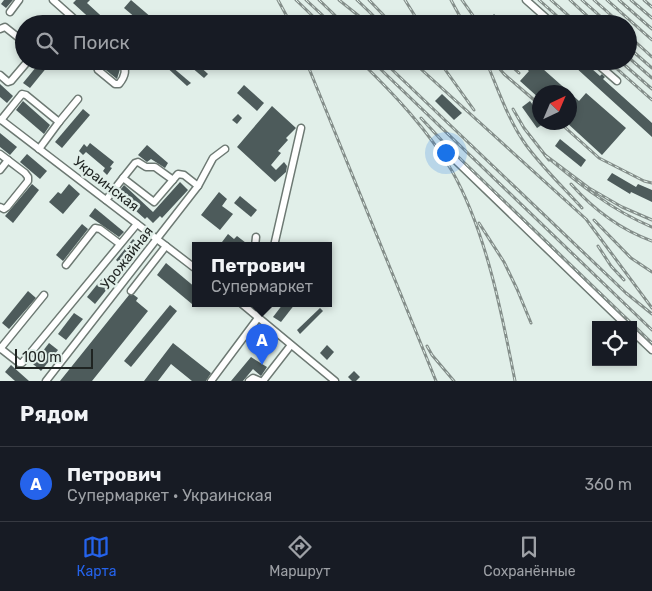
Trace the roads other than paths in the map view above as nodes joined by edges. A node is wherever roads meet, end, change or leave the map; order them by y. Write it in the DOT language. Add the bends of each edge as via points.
graph roads {
  1 [pos="20,0"];
  2 [pos="52,0"];
  3 [pos="526,0"];
  4 [pos="10,12"];
  5 [pos="70,15"];
  6 [pos="543,15"];
  7 [pos="0,29"];
  8 [pos="15,35"];
  9 [pos="20,70"];
  10 [pos="98,70"];
  11 [pos="125,70"];
  12 [pos="604,70"];
  13 [pos="0,75"];
  14 [pos="617,82"];
  15 [pos="78,99"];
  16 [pos="0,120"];
  17 [pos="59,122"];
  18 [pos="301,128"];
  19 [pos="39,148"];
  20 [pos="225,149"];
  21 [pos="0,154"];
  22 [pos="449,154"];
  23 [pos="8,160"];
  24 [pos="0,170"];
  25 [pos="123,178"];
  26 [pos="173,180"];
  27 [pos="198,186"];
  28 [pos="106,200"];
  29 [pos="0,207"];
  30 [pos="137,224"];
  31 [pos="256,237"];
  32 [pos="157,240"];
  33 [pos="255,242"];
  34 [pos="275,242"];
  35 [pos="120,244"];
  36 [pos="166,246"];
  37 [pos="66,265"];
  38 [pos="192,266"];
  39 [pos="131,291"];
  40 [pos="44,295"];
  41 [pos="245,307"];
  42 [pos="260,307"];
  43 [pos="258,318"];
  44 [pos="622,321"];
  45 [pos="637,336"];
  46 [pos="291,345"];
  47 [pos="0,348"];
  48 [pos="652,350"];
  49 [pos="46,381"];
  50 [pos="211,381"];
  51 [pos="249,381"];
  52 [pos="261,381"];
  53 [pos="335,381"];
  1 -- 4 [label="street"];
  2 -- 5 [label="street"];
  3 -- 6 [label="street"];
  7 -- 8 [label="street" via="5,27"];
  9 -- 13 [label="street" via="8,82"];
  10 -- 11 [label="street" via="119,84"];
  12 -- 14 [label="street"];
  15 -- 17 [label="street"];
  16 -- 17 [label="street" via="24,94"];
  16 -- 19 [label="street, Украинская"];
  17 -- 19 [label="street"];
  18 -- 34 [label="street"];
  19 -- 28 [label="street, Украинская"];
  20 -- 27 [label="street, Урожайная" via="213,158"];
  21 -- 23 [label="street"];
  22 -- 44 [label="street"];
  23 -- 24 [label="street"];
  23 -- 29 [label="street" via="27,175 28,181 7,207"];
  25 -- 26 [label="street" via="137,162 146,167 153,166"];
  25 -- 26 [label="street" via="154,202"];
  25 -- 28 [label="street"];
  26 -- 27 [label="street" via="182,174"];
  27 -- 32 [label="street, Урожайная"];
  28 -- 30 [label="street, Украинская"];
  30 -- 32 [label="street, Украинская"];
  30 -- 35 [label="street"];
  31 -- 33 [label="street"];
  32 -- 36 [label="street, Украинская"];
  32 -- 49 [label="street, Урожайная"];
  35 -- 37 [label="street" via="95,228"];
  35 -- 47 [label="street" via="22,363"];
  36 -- 38 [label="street, Украинская"];
  36 -- 39 [label="street"];
  40 -- 47 [label="street"];
  41 -- 43 [label="street"];
  42 -- 43 [label="street"];
  43 -- 46 [label="street"];
  43 -- 50 [label="street"];
  45 -- 48 [label="street"];
  46 -- 52 [label="street"];
  46 -- 53 [label="street"];
  51 -- 52 [label="street" via="254,378"];
}
